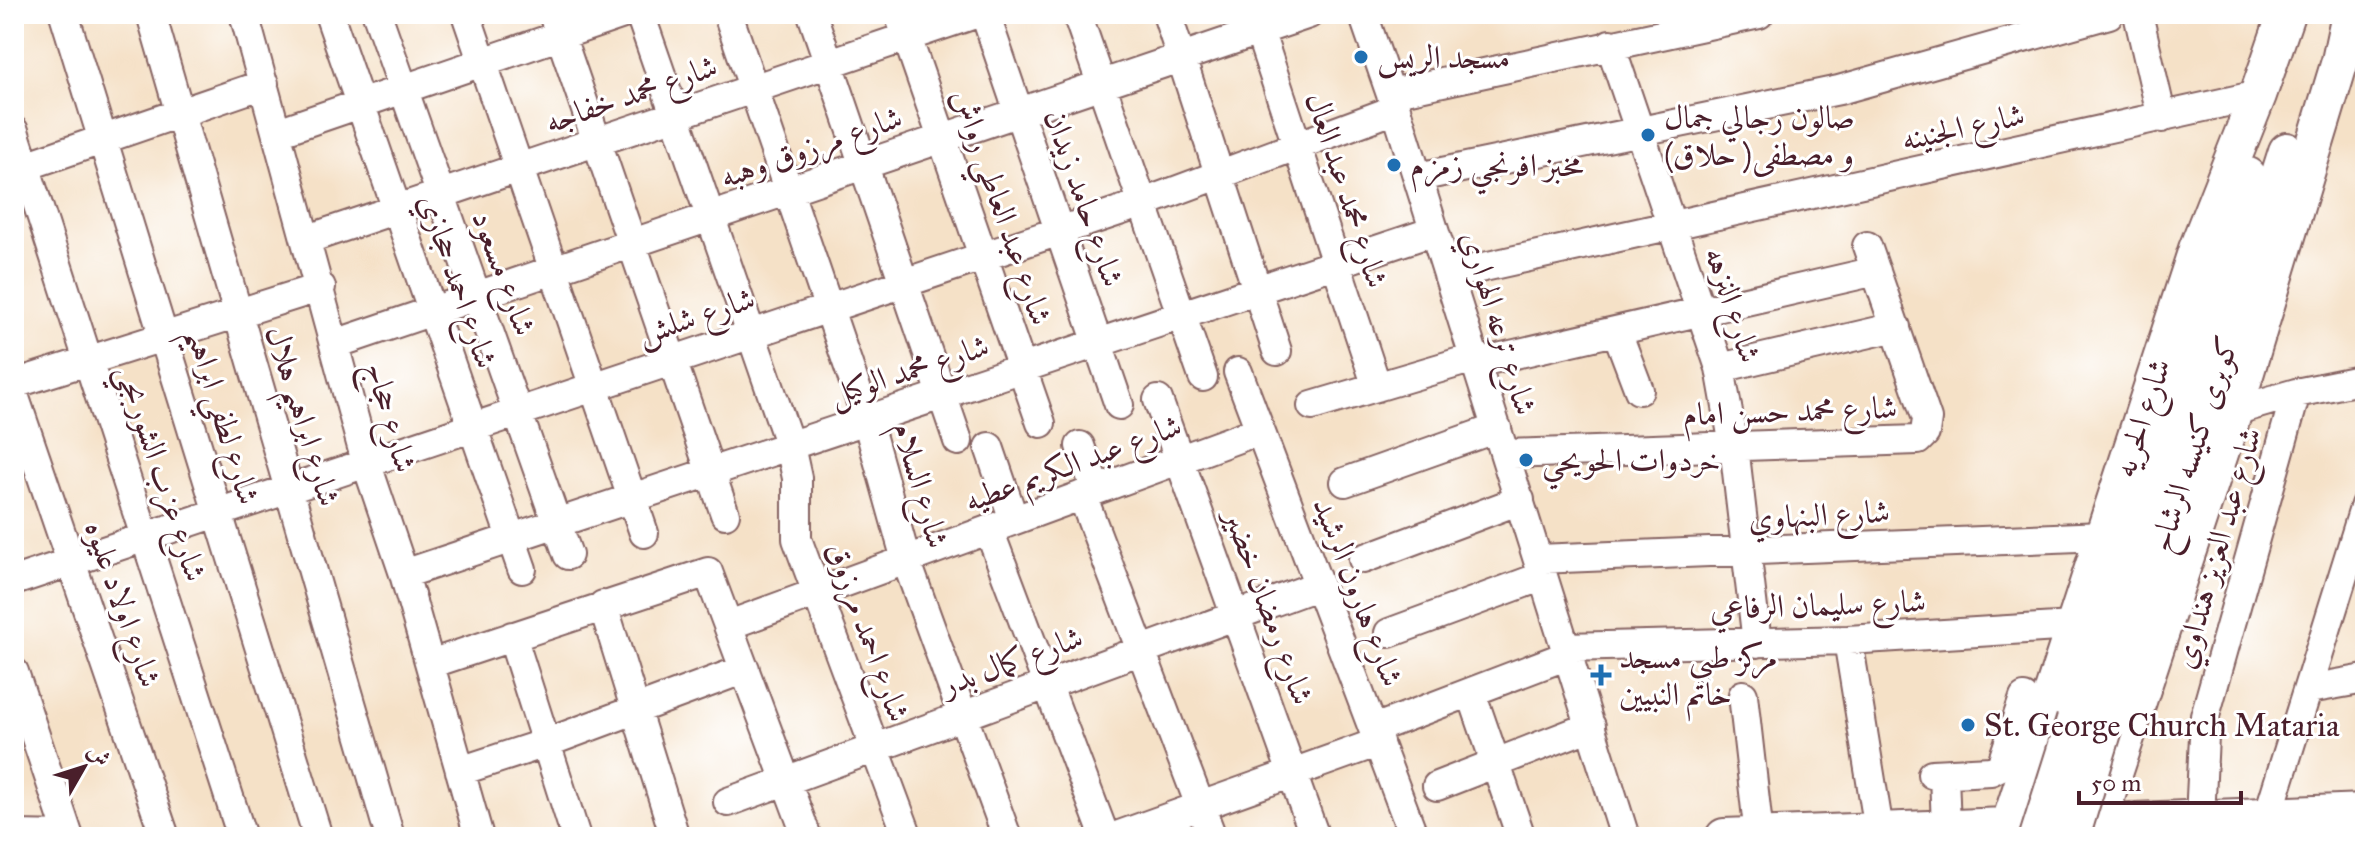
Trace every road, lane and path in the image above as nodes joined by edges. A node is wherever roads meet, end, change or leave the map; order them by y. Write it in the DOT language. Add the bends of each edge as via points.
graph roads {
  1 [pos="64,14"];
  2 [pos="151,14"];
  3 [pos="244,14"];
  4 [pos="329,14"];
  5 [pos="377,14"];
  6 [pos="466,14"];
  7 [pos="623,14"];
  8 [pos="640,14"];
  9 [pos="728,14"];
  10 [pos="812,14"];
  11 [pos="975,14"];
  12 [pos="985,14"];
  13 [pos="1077,14"];
  14 [pos="1167,14"];
  15 [pos="1309,14"];
  16 [pos="1363,14"];
  17 [pos="1759,14"];
  18 [pos="2109,14"];
  19 [pos="2138,14"];
  20 [pos="2286,14"];
  21 [pos="2350,14"];
  22 [pos="1256,22"];
  23 [pos="557,25"];
  24 [pos="903,25"];
  25 [pos="1610,44"];
  26 [pos="2272,53"];
  27 [pos="1182,57"];
  28 [pos="2340,61"];
  29 [pos="483,62"];
  30 [pos="829,63"];
  31 [pos="264,84"];
  32 [pos="1102,84"];
  33 [pos="403,89"];
  34 [pos="753,89"];
  35 [pos="2258,95"];
  36 [pos="1394,101"];
  37 [pos="361,104"];
  38 [pos="1019,112"];
  39 [pos="179,114"];
  40 [pos="675,115"];
  41 [pos="2162,118"];
  42 [pos="14,131"];
  43 [pos="278,132"];
  44 [pos="1639,134"];
  45 [pos="942,138"];
  46 [pos="103,140"];
  47 [pos="598,141"];
  48 [pos="1297,146"];
  49 [pos="863,165"];
  50 [pos="20,168"];
  51 [pos="519,168"];
  52 [pos="1219,174"];
  53 [pos="1418,177"];
  54 [pos="791,190"];
  55 [pos="440,194"];
  56 [pos="1143,203"];
  57 [pos="397,209"];
  58 [pos="710,217"];
  59 [pos="1671,226"];
  60 [pos="1059,230"];
  61 [pos="1434,231"];
  62 [pos="308,239"];
  63 [pos="633,243"];
  64 [pos="983,256"];
  65 [pos="1335,264"];
  66 [pos="554,270"];
  67 [pos="1448,275"];
  68 [pos="904,284"];
  69 [pos="321,287"];
  70 [pos="1256,290"];
  71 [pos="476,296"];
  72 [pos="830,309"];
  73 [pos="433,312"];
  74 [pos="1703,312"];
  75 [pos="237,313"];
  76 [pos="1182,315"];
  77 [pos="1896,327"];
  78 [pos="1617,332"];
  79 [pos="750,333"];
  80 [pos="163,336"];
  81 [pos="1098,343"];
  82 [pos="335,344"];
  83 [pos="1277,351"];
  84 [pos="90,360"];
  85 [pos="672,360"];
  86 [pos="1475,360"];
  87 [pos="1022,368"];
  88 [pos="1720,368"];
  89 [pos="1238,372"];
  90 [pos="1203,377"];
  91 [pos="2365,379"];
  92 [pos="14,384"];
  93 [pos="594,386"];
  94 [pos="1377,387"];
  95 [pos="1639,390"];
  96 [pos="2296,393"];
  97 [pos="14,395"];
  98 [pos="942,395"];
  99 [pos="1158,400"];
  100 [pos="1119,405"];
  101 [pos="1312,406"];
  102 [pos="2234,411"];
  103 [pos="518,413"];
  104 [pos="867,420"];
  105 [pos="1041,423"];
  106 [pos="473,428"];
  107 [pos="1260,430"];
  108 [pos="958,441"];
  109 [pos="1501,441"];
  110 [pos="790,446"];
  111 [pos="1080,446"];
  112 [pos="1734,446"];
  113 [pos="989,447"];
  114 [pos="1180,460"];
  115 [pos="366,462"];
  116 [pos="710,472"];
  117 [pos="1345,482"];
  118 [pos="289,487"];
  119 [pos="1089,493"];
  120 [pos="632,498"];
  121 [pos="1520,500"];
  122 [pos="2365,505"];
  123 [pos="217,512"];
  124 [pos="725,514"];
  125 [pos="557,523"];
  126 [pos="1001,525"];
  127 [pos="644,533"];
  128 [pos="147,535"];
  129 [pos="2103,536"];
  130 [pos="2360,538"];
  131 [pos="511,539"];
  132 [pos="1748,553"];
  133 [pos="568,555"];
  134 [pos="1363,559"];
  135 [pos="906,560"];
  136 [pos="74,562"];
  137 [pos="1541,568"];
  138 [pos="522,569"];
  139 [pos="404,574"];
  140 [pos="14,581"];
  141 [pos="1319,585"];
  142 [pos="817,592"];
  143 [pos="603,605"];
  144 [pos="1235,615"];
  145 [pos="729,625"];
  146 [pos="2073,626"];
  147 [pos="1389,633"];
  148 [pos="512,636"];
  149 [pos="1848,640"];
  150 [pos="1757,643"];
  151 [pos="1141,650"];
  152 [pos="1567,651"];
  153 [pos="430,664"];
  154 [pos="745,669"];
  155 [pos="14,672"];
  156 [pos="2365,679"];
  157 [pos="1047,684"];
  158 [pos="2309,689"];
  159 [pos="1471,692"];
  160 [pos="1743,695"];
  161 [pos="638,710"];
  162 [pos="963,716"];
  163 [pos="2073,725"];
  164 [pos="1591,726"];
  165 [pos="1376,736"];
  166 [pos="546,743"];
  167 [pos="875,748"];
  168 [pos="1495,763"];
  169 [pos="460,771"];
  170 [pos="1293,773"];
  171 [pos="786,781"];
  172 [pos="1437,786"];
  173 [pos="728,802"];
  174 [pos="1200,806"];
  175 [pos="2365,812"];
  176 [pos="2268,816"];
  177 [pos="2200,818"];
  178 [pos="1946,828"];
  179 [pos="1879,830"];
  180 [pos="2084,830"];
  181 [pos="2024,831"];
  182 [pos="14,835"];
  183 [pos="69,836"];
  184 [pos="1741,836"];
  185 [pos="165,837"];
  186 [pos="242,837"];
  187 [pos="318,837"];
  188 [pos="390,837"];
  189 [pos="479,837"];
  190 [pos="576,837"];
  191 [pos="675,837"];
  192 [pos="807,837"];
  193 [pos="908,837"];
  194 [pos="1007,837"];
  195 [pos="1105,837"];
  196 [pos="1114,837"];
  197 [pos="1212,837"];
  198 [pos="1315,837"];
  199 [pos="1414,837"];
  200 [pos="1521,837"];
  201 [pos="1625,837"];
  1 -- 46 [label="street, شارع لطفي ابراهيم"];
  2 -- 39 [label="street, شارع ابراهيم هلال"];
  3 -- 31 [label="street, شارع حجاج"];
  4 -- 37 [label="street, شارع احمد حجازي"];
  5 -- 33 [label="street, شارع مسعود"];
  6 -- 29 [label="street"];
  7 -- 23 [label="street"];
  8 -- 40 [label="street, شارع احمد مرزوق"];
  9 -- 34 [label="street, شارع السلام"];
  10 -- 30 [label="street"];
  11 -- 24 [label="street, شارع محمد خفاجه"];
  12 -- 38 [label="street, شارع حامد زيدان"];
  13 -- 32 [label="street"];
  14 -- 27 [label="street"];
  15 -- 22 [label="street, شارع مرزوق وهبه"];
  16 -- 36 [label="street, شارع ترعه الهواري"];
  17 -- 25 [label="street, شارع شلش"];
  18 -- 44 [label="street" via="1839,90"];
  19 -- 41 [label="street"];
  20 -- 26 [label="main road, شارع الحريه"];
  21 -- 28 [label="main road"];
  22 -- 27 [label="street, شارع مرزوق وهبه"];
  22 -- 48 [label="street, شارع محمد عبد العال"];
  23 -- 29 [label="street"];
  23 -- 47 [label="street"];
  24 -- 30 [label="street, شارع محمد خفاجه"];
  24 -- 45 [label="street, شارع عبد العاطي رواش"];
  25 -- 36 [label="street, شارع شلش"];
  25 -- 44 [label="street, شارع النزهه"];
  26 -- 35 [label="main road, شارع الحريه"];
  26 -- 163 [label="main road, كوبرى كنيسه الرشاح" via="2267,116"];
  27 -- 32 [label="street, شارع مرزوق وهبه"];
  27 -- 52 [label="street"];
  28 -- 102 [label="main road"];
  28 -- 163 [label="main road, كوبرى كنيسه الرشاح" via="2294,131"];
  29 -- 33 [label="street"];
  29 -- 51 [label="street"];
  30 -- 34 [label="street, شارع محمد خفاجه"];
  30 -- 49 [label="street"];
  31 -- 39 [label="street"];
  31 -- 43 [label="street, شارع حجاج"];
  32 -- 38 [label="street, شارع مرزوق وهبه"];
  32 -- 56 [label="street"];
  33 -- 37 [label="street"];
  33 -- 55 [label="street, شارع مسعود"];
  34 -- 40 [label="street, شارع محمد خفاجه"];
  34 -- 54 [label="street, شارع السلام"];
  35 -- 41 [label="street, شارع الجنينه"];
  35 -- 129 [label="main road, شارع الحريه" via="2197,249"];
  36 -- 48 [label="street, شارع شلش"];
  36 -- 53 [label="street, شارع ترعه الهواري"];
  37 -- 43 [label="street"];
  37 -- 57 [label="street, شارع احمد حجازي"];
  38 -- 45 [label="street, شارع مرزوق وهبه"];
  38 -- 60 [label="street, شارع حامد زيدان"];
  39 -- 46 [label="street"];
  39 -- 75 [label="street, شارع ابراهيم هلال"];
  40 -- 47 [label="street, شارع محمد خفاجه"];
  40 -- 58 [label="street, شارع احمد مرزوق"];
  41 -- 59 [label="street, شارع الجنينه"];
  42 -- 50 [label="street, شارع عزب الشوربجي"];
  43 -- 62 [label="street, شارع حجاج"];
  44 -- 53 [label="street"];
  44 -- 59 [label="street, شارع النزهه"];
  45 -- 49 [label="street, شارع مرزوق وهبه"];
  45 -- 64 [label="street, شارع عبد العاطي رواش"];
  46 -- 50 [label="street"];
  46 -- 80 [label="street, شارع لطفي ابراهيم"];
  47 -- 51 [label="street, شارع محمد خفاجه"];
  47 -- 63 [label="street"];
  48 -- 52 [label="street, شارع شلش"];
  48 -- 65 [label="street, شارع محمد عبد العال"];
  49 -- 54 [label="street, شارع مرزوق وهبه"];
  49 -- 68 [label="street"];
  50 -- 84 [label="street, شارع عزب الشوربجي"];
  51 -- 55 [label="street, شارع محمد خفاجه"];
  51 -- 66 [label="street"];
  52 -- 56 [label="street, شارع شلش"];
  52 -- 70 [label="street"];
  53 -- 61 [label="street, شارع ترعه الهواري"];
  54 -- 58 [label="street, شارع مرزوق وهبه"];
  54 -- 72 [label="street, شارع السلام"];
  55 -- 57 [label="street, شارع محمد خفاجه"];
  55 -- 71 [label="street, شارع مسعود"];
  56 -- 60 [label="street, شارع شلش"];
  56 -- 76 [label="street"];
  57 -- 62 [label="street, شارع محمد خفاجه"];
  57 -- 73 [label="street, شارع احمد حجازي"];
  58 -- 63 [label="street, شارع مرزوق وهبه"];
  58 -- 79 [label="street, شارع احمد مرزوق"];
  59 -- 67 [label="street, شارع الجنينه"];
  59 -- 74 [label="street, شارع النزهه"];
  60 -- 64 [label="street, شارع شلش"];
  60 -- 81 [label="street, شارع حامد زيدان"];
  61 -- 65 [label="street, شارع محمد الوكيل"];
  61 -- 67 [label="street, شارع ترعه الهواري"];
  62 -- 69 [label="street, شارع حجاج"];
  63 -- 66 [label="street, شارع مرزوق وهبه"];
  63 -- 85 [label="street"];
  64 -- 68 [label="street, شارع شلش"];
  64 -- 87 [label="street, شارع عبد العاطي رواش"];
  65 -- 70 [label="street, شارع محمد الوكيل"];
  65 -- 94 [label="street, شارع محمد عبد العال"];
  66 -- 71 [label="street, شارع مرزوق وهبه"];
  66 -- 93 [label="street"];
  67 -- 86 [label="street, شارع ترعه الهواري"];
  68 -- 72 [label="street, شارع شلش"];
  68 -- 98 [label="street"];
  69 -- 75 [label="street"];
  69 -- 82 [label="street, شارع حجاج"];
  70 -- 76 [label="street, شارع محمد الوكيل"];
  70 -- 83 [label="street"];
  71 -- 73 [label="street, شارع مرزوق وهبه"];
  71 -- 103 [label="street, شارع مسعود"];
  72 -- 79 [label="street, شارع شلش"];
  72 -- 104 [label="street, شارع السلام"];
  73 -- 82 [label="street, شارع مرزوق وهبه"];
  73 -- 106 [label="street, شارع احمد حجازي"];
  74 -- 77 [label="street, شارع محمد حسن امام" via="1872,259"];
  74 -- 78 [label="street"];
  74 -- 88 [label="street, شارع النزهه"];
  75 -- 80 [label="street"];
  75 -- 118 [label="street, شارع ابراهيم هلال"];
  76 -- 81 [label="street, شارع محمد الوكيل"];
  76 -- 90 [label="street"];
  77 -- 88 [label="street"];
  77 -- 112 [label="street, شارع محمد حسن امام" via="1927,419 1922,437 1913,442"];
  78 -- 86 [label="street"];
  78 -- 95 [label="street"];
  79 -- 85 [label="street, شارع شلش"];
  79 -- 110 [label="street, شارع احمد مرزوق"];
  80 -- 84 [label="street"];
  80 -- 123 [label="street, شارع لطفي ابراهيم"];
  81 -- 87 [label="street, شارع محمد الوكيل"];
  81 -- 100 [label="street, شارع حامد زيدان"];
  82 -- 115 [label="street, شارع حجاج"];
  84 -- 92 [label="street"];
  84 -- 128 [label="street, شارع عزب الشوربجي"];
  85 -- 93 [label="street, شارع شلش"];
  85 -- 116 [label="street"];
  86 -- 94 [label="street"];
  86 -- 109 [label="street, شارع ترعه الهواري"];
  87 -- 98 [label="street, شارع محمد الوكيل"];
  87 -- 105 [label="street, شارع عبد العاطي رواش"];
  88 -- 112 [label="street, شارع النزهه"];
  89 -- 107 [label="street, شارع هارون الرشيد"];
  91 -- 96 [label="street"];
  93 -- 103 [label="street, شارع شلش"];
  93 -- 120 [label="street"];
  94 -- 101 [label="street"];
  96 -- 102 [label="street"];
  96 -- 177 [label="street, شارع عبد العزيز هنداوي" via="2205,716"];
  97 -- 136 [label="street, شارع اولاد عليوه"];
  98 -- 104 [label="street, شارع محمد الوكيل"];
  98 -- 108 [label="street"];
  99 -- 114 [label="street, شارع رمضان خضير"];
  102 -- 163 [label="main road"];
  103 -- 106 [label="street, شارع شلش"];
  103 -- 125 [label="street, شارع مسعود"];
  104 -- 110 [label="street, شارع محمد الوكيل"];
  104 -- 135 [label="street, شارع السلام"];
  106 -- 115 [label="street, شارع شلش"];
  106 -- 131 [label="street, شارع احمد حجازي"];
  107 -- 114 [label="street, شارع عبد الكريم عطيه"];
  107 -- 141 [label="street, شارع هارون الرشيد"];
  109 -- 112 [label="street, شارع محمد حسن امام"];
  109 -- 117 [label="street, شارع محمد حسن امام"];
  109 -- 121 [label="street, شارع ترعه الهواري"];
  110 -- 116 [label="street, شارع محمد الوكيل"];
  110 -- 142 [label="street, شارع احمد مرزوق" via="797,478 797,539"];
  111 -- 119 [label="street"];
  112 -- 132 [label="street, شارع النزهه"];
  113 -- 126 [label="street"];
  114 -- 119 [label="street, شارع عبد الكريم عطيه"];
  114 -- 144 [label="street, شارع رمضان خضير"];
  115 -- 118 [label="street, شارع شلش"];
  115 -- 139 [label="street, شارع حجاج"];
  116 -- 120 [label="street, شارع محمد الوكيل"];
  116 -- 124 [label="street"];
  118 -- 123 [label="street, شارع شلش"];
  118 -- 188 [label="street, شارع ابراهيم هلال"];
  119 -- 126 [label="street, شارع عبد الكريم عطيه"];
  119 -- 151 [label="street"];
  120 -- 125 [label="street, شارع محمد الوكيل"];
  120 -- 127 [label="street"];
  121 -- 134 [label="street"];
  121 -- 137 [label="street, شارع ترعه الهواري"];
  122 -- 130 [label="street"];
  123 -- 128 [label="street, شارع شلش"];
  123 -- 187 [label="street, شارع لطفي ابراهيم"];
  125 -- 131 [label="street, شارع محمد الوكيل"];
  125 -- 133 [label="street, شارع مسعود"];
  126 -- 135 [label="street, شارع عبد الكريم عطيه"];
  126 -- 157 [label="street"];
  128 -- 136 [label="street, شارع شلش"];
  128 -- 186 [label="street, شارع عزب الشوربجي"];
  129 -- 132 [label="street, شارع البنهاوي"];
  129 -- 146 [label="main road, شارع الحريه"];
  130 -- 158 [label="street"];
  131 -- 138 [label="street, شارع احمد حجازي"];
  131 -- 139 [label="street, شارع محمد الوكيل"];
  132 -- 137 [label="street, شارع البنهاوي"];
  132 -- 150 [label="street, شارع النزهه"];
  135 -- 142 [label="street, شارع عبد الكريم عطيه"];
  135 -- 162 [label="street, شارع السلام"];
  136 -- 140 [label="street, شارع شلش"];
  136 -- 185 [label="street, شارع اولاد عليوه"];
  137 -- 147 [label="street, شارع البنهاوي"];
  137 -- 152 [label="street, شارع ترعه الهواري"];
  139 -- 153 [label="street, شارع حجاج"];
  141 -- 144 [label="street, شارع كمال بدر"];
  141 -- 165 [label="street, شارع هارون الرشيد"];
  142 -- 145 [label="street, شارع عبد الكريم عطيه"];
  142 -- 167 [label="street, شارع احمد مرزوق"];
  143 -- 145 [label="street" via="708,572"];
  143 -- 148 [label="street"];
  143 -- 161 [label="street"];
  144 -- 151 [label="street, شارع كمال بدر"];
  144 -- 170 [label="street, شارع رمضان خضير"];
  145 -- 154 [label="street"];
  146 -- 149 [label="street, شارع سليمان الرفاعي"];
  146 -- 163 [label="main road, شارع الحريه"];
  148 -- 153 [label="street"];
  148 -- 166 [label="street"];
  149 -- 150 [label="street, شارع سليمان الرفاعي"];
  149 -- 179 [label="street"];
  150 -- 152 [label="street, شارع سليمان الرفاعي"];
  151 -- 157 [label="street, شارع كمال بدر"];
  151 -- 174 [label="street"];
  152 -- 159 [label="street, شارع سليمان الرفاعي"];
  152 -- 164 [label="street, شارع ترعه الهواري"];
  153 -- 169 [label="street, شارع حجاج"];
  154 -- 161 [label="street"];
  154 -- 171 [label="street"];
  155 -- 183 [label="street"];
  156 -- 158 [label="street"];
  157 -- 162 [label="street, شارع كمال بدر"];
  157 -- 195 [label="street"];
  158 -- 176 [label="street"];
  159 -- 165 [label="street, شارع سليمان الرفاعي"];
  159 -- 168 [label="street"];
  160 -- 184 [label="street"];
  161 -- 166 [label="street"];
  161 -- 191 [label="street"];
  162 -- 167 [label="street, شارع كمال بدر"];
  162 -- 194 [label="street, شارع السلام"];
  163 -- 178 [label="street" via="1991,771 1938,774"];
  163 -- 180 [label="main road, كوبرى كنيسه الرشاح, bridge"];
  163 -- 181 [label="main road, كوبرى كنيسه الرشاح, bridge"];
  164 -- 168 [label="street"];
  164 -- 201 [label="street, شارع ترعه الهواري"];
  165 -- 170 [label="street, شارع سليمان الرفاعي"];
  165 -- 199 [label="street, شارع هارون الرشيد"];
  166 -- 169 [label="street"];
  166 -- 190 [label="street"];
  167 -- 171 [label="street, شارع كمال بدر"];
  167 -- 193 [label="street, شارع احمد مرزوق"];
  168 -- 172 [label="street"];
  168 -- 200 [label="street"];
  169 -- 189 [label="street, شارع حجاج"];
  170 -- 174 [label="street, شارع سليمان الرفاعي"];
  170 -- 198 [label="street, شارع رمضان خضير"];
  171 -- 173 [label="street, شارع كمال بدر"];
  171 -- 192 [label="street"];
  174 -- 196 [label="street, شارع سليمان الرفاعي"];
  174 -- 197 [label="street"];
  175 -- 176 [label="main road"];
  176 -- 177 [label="main road"];
  177 -- 180 [label="main road"];
  178 -- 179 [label="main road"];
  178 -- 181 [label="main road"];
  179 -- 184 [label="main road"];
  180 -- 181 [label="main road"];
  182 -- 183 [label="street"];
}
